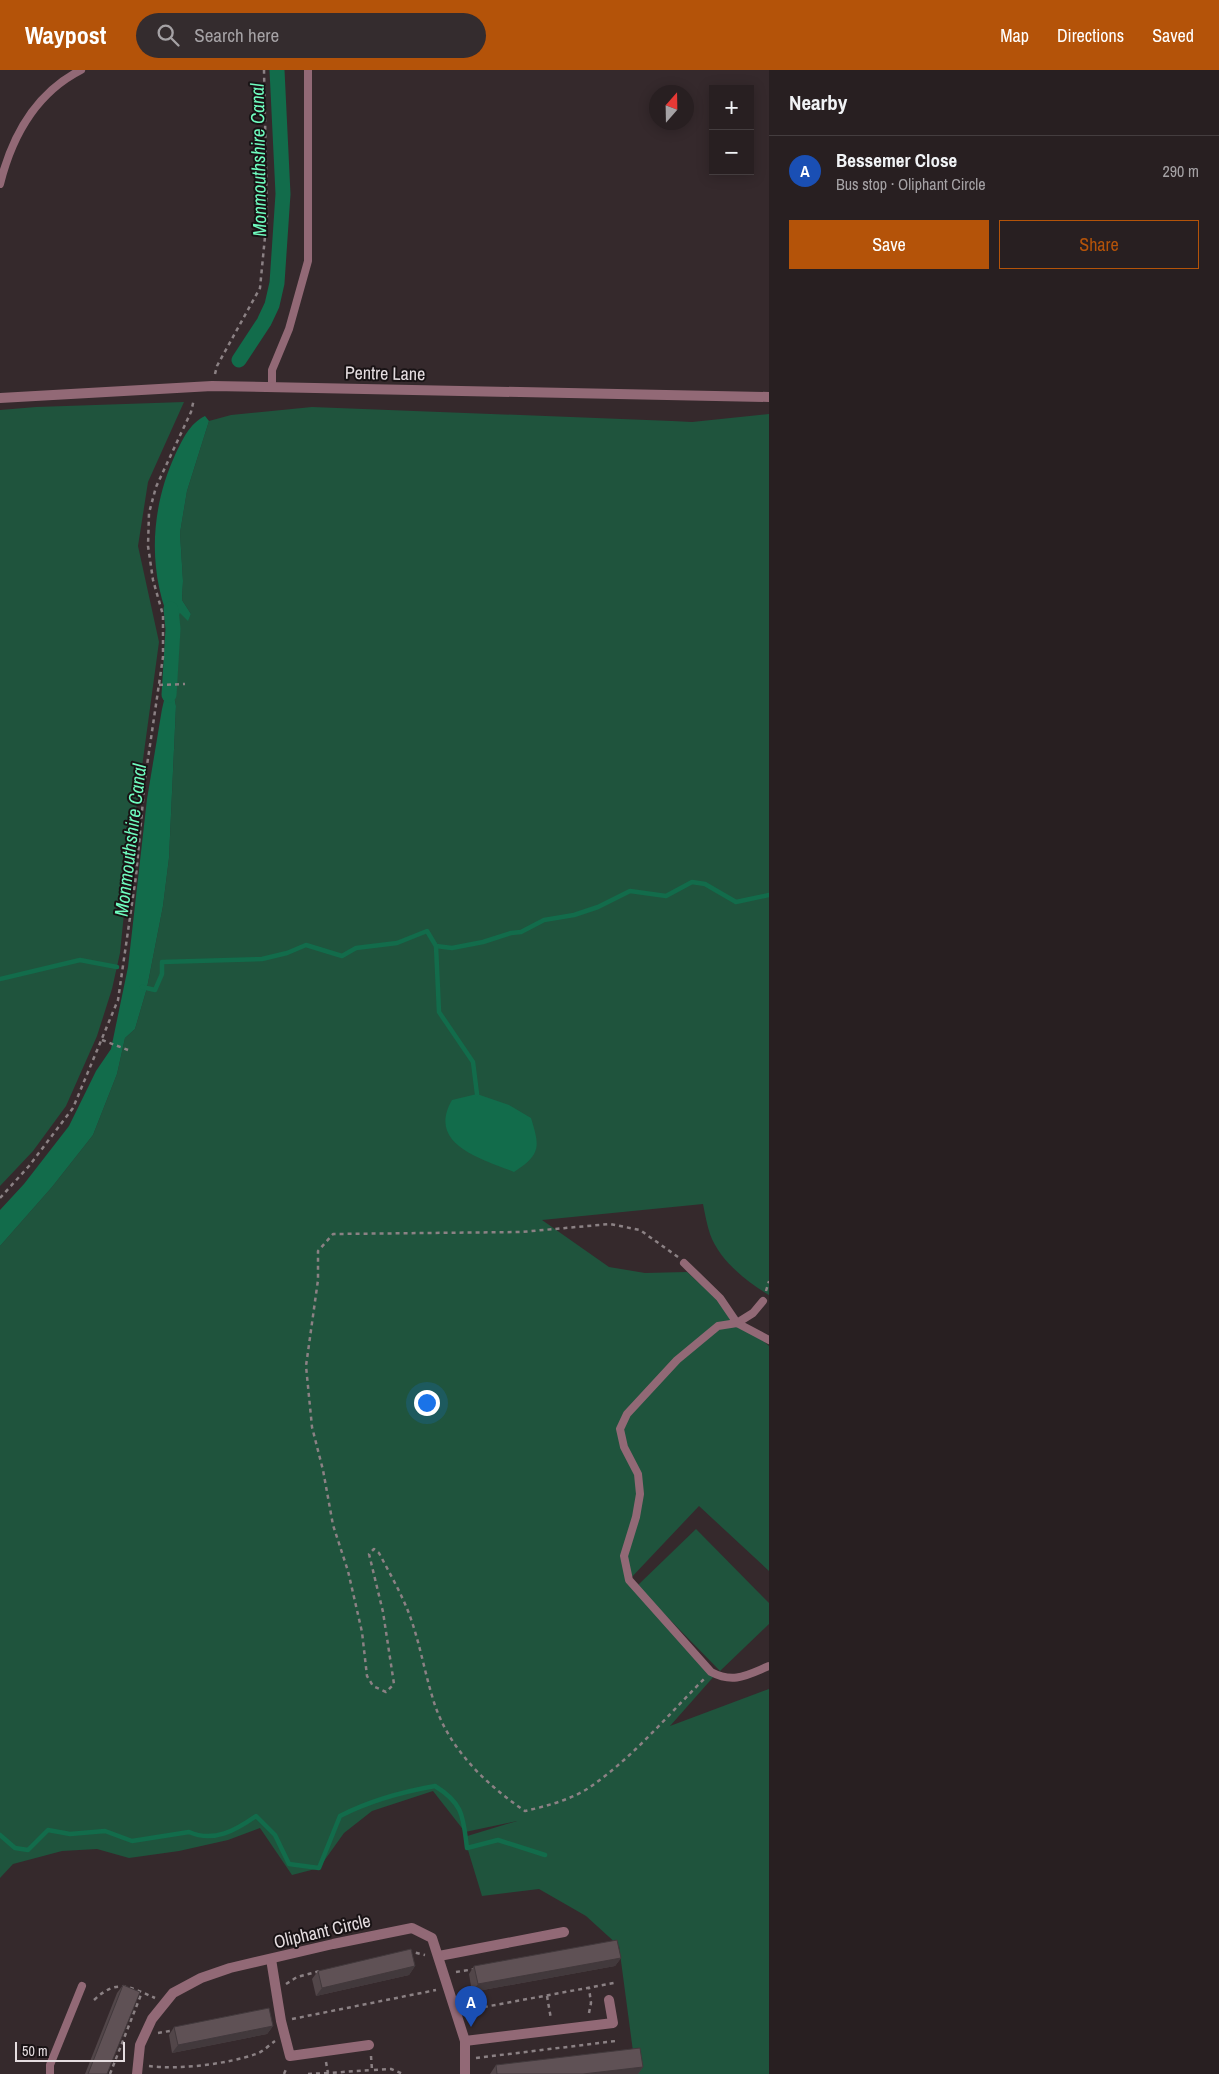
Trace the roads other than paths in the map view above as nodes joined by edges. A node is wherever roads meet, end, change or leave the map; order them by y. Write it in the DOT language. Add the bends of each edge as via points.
graph roads {
  1 [pos="82,70"];
  2 [pos="308,70"];
  3 [pos="0,184"];
  4 [pos="272,387"];
  5 [pos="769,397"];
  6 [pos="0,398"];
  7 [pos="684,1263"];
  8 [pos="762,1301"];
  9 [pos="737,1323"];
  10 [pos="769,1340"];
  11 [pos="769,1666"];
  12 [pos="564,1932"];
  13 [pos="271,1959"];
  14 [pos="440,1960"];
  15 [pos="82,1986"];
  16 [pos="609,2000"];
  17 [pos="465,2042"];
  18 [pos="369,2044"];
  19 [pos="137,2070"];
  20 [pos="50,2074"];
  21 [pos="465,2074"];
  1 -- 3 [label="lane" via="54,88 28,115"];
  2 -- 4 [label="lane" via="308,261 289,329 272,370"];
  4 -- 5 [label="street, Pentre Lane"];
  4 -- 6 [label="street, Pentre Lane" via="212,386"];
  7 -- 9 [label="lane" via="720,1298"];
  8 -- 9 [label="lane" via="753,1313"];
  9 -- 10 [label="lane"];
  9 -- 11 [label="lane" via="718,1326 677,1360 627,1414 620,1430 624,1447 638,1474 640,1494 624,1556 629,1580 712,1672 724,1679 738,1678"];
  12 -- 14 [label="street"];
  13 -- 14 [label="street, Oliphant Circle" via="412,1928 432,1938"];
  13 -- 18 [label="street" via="290,2056"];
  13 -- 19 [label="street, Oliphant Circle" via="201,1978 173,1994 152,2019 144,2036"];
  14 -- 17 [label="street, Oliphant Circle"];
  15 -- 20 [label="lane" via="50,2065"];
  16 -- 17 [label="street" via="612,2023"];
  17 -- 21 [label="street, Oliphant Circle"];
}
